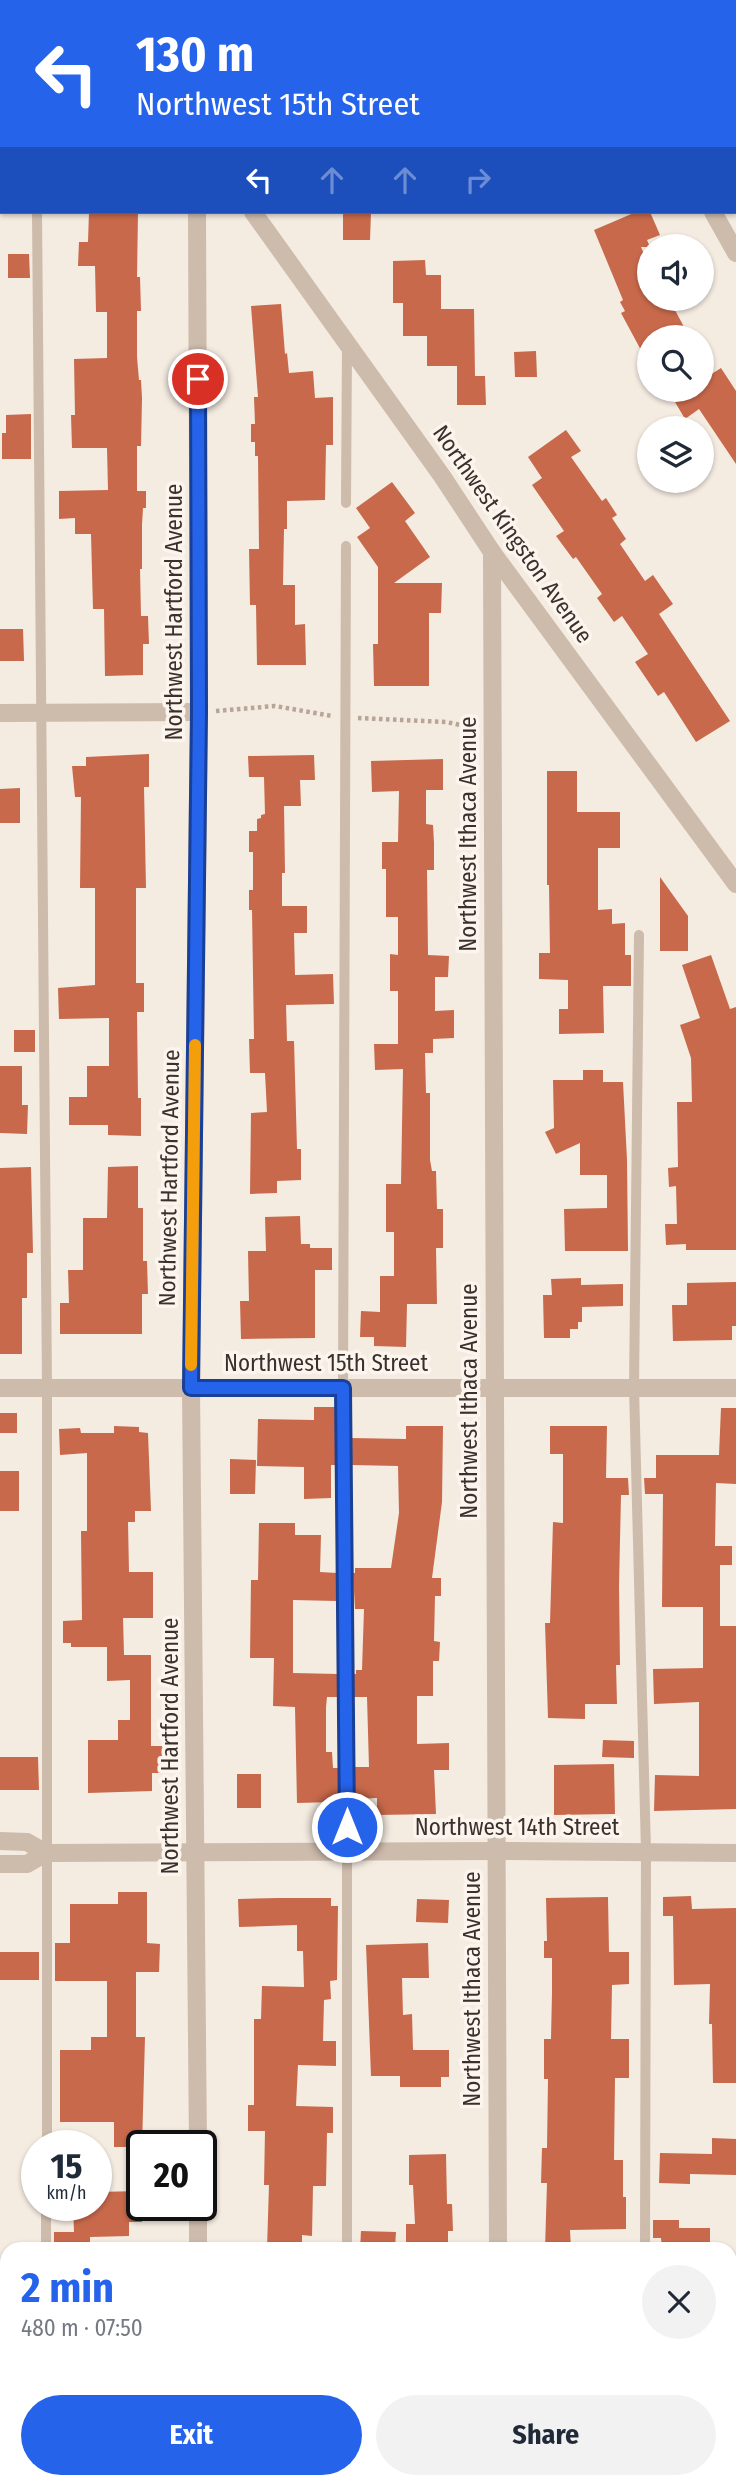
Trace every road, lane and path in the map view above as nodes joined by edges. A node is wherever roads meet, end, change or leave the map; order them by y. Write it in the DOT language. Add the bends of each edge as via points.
graph roads {
  1 [pos="37,214"];
  2 [pos="197,214"];
  3 [pos="254,214"];
  4 [pos="714,214"];
  5 [pos="736,253"];
  6 [pos="347,343"];
  7 [pos="346,503"];
  8 [pos="346,546"];
  9 [pos="492,552"];
  10 [pos="41,712"];
  11 [pos="199,712"];
  12 [pos="0,713"];
  13 [pos="736,884"];
  14 [pos="639,935"];
  15 [pos="494,1386"];
  16 [pos="0,1388"];
  17 [pos="47,1388"];
  18 [pos="191,1388"];
  19 [pos="343,1388"];
  20 [pos="634,1388"];
  21 [pos="736,1388"];
  22 [pos="0,1841"];
  23 [pos="496,1851"];
  24 [pos="347,1852"];
  25 [pos="646,1852"];
  26 [pos="46,1853"];
  27 [pos="196,1853"];
  28 [pos="736,1853"];
  29 [pos="0,1864"];
  30 [pos="47,2130"];
  31 [pos="198,2130"];
  32 [pos="46,2221"];
  33 [pos="198,2221"];
  34 [pos="46,2242"];
  35 [pos="198,2242"];
  36 [pos="346,2242"];
  37 [pos="498,2242"];
  38 [pos="645,2242"];
  1 -- 10 [label="lane"];
  2 -- 11 [label="street, Northwest Hartford Avenue"];
  3 -- 6 [label="street, Northwest Kingston Avenue"];
  4 -- 5 [label="street"];
  6 -- 7 [label="lane"];
  6 -- 9 [label="street, Northwest Kingston Avenue"];
  8 -- 19 [label="lane"];
  9 -- 13 [label="street, Northwest Kingston Avenue"];
  9 -- 15 [label="street, Northwest Ithaca Avenue"];
  10 -- 11 [label="street"];
  10 -- 12 [label="street"];
  10 -- 17 [label="lane"];
  11 -- 18 [label="street, Northwest Hartford Avenue"];
  14 -- 20 [label="lane"];
  15 -- 19 [label="street, Northwest 15th Street"];
  15 -- 20 [label="street, Northwest 15th Street"];
  15 -- 23 [label="street, Northwest Ithaca Avenue"];
  16 -- 17 [label="street, Northwest 15th Street"];
  17 -- 18 [label="street, Northwest 15th Street"];
  17 -- 26 [label="lane"];
  18 -- 19 [label="street, Northwest 15th Street"];
  18 -- 27 [label="street, Northwest Hartford Avenue"];
  19 -- 24 [label="lane"];
  20 -- 21 [label="street, Northwest 15th Street"];
  20 -- 25 [label="lane"];
  22 -- 26 [label="street, Northwest 14th Street" via="27,1842"];
  23 -- 24 [label="street, Northwest 14th Street"];
  23 -- 25 [label="street, Northwest 14th Street"];
  23 -- 37 [label="street, Northwest Ithaca Avenue"];
  24 -- 27 [label="street, Northwest 14th Street"];
  24 -- 36 [label="lane"];
  25 -- 28 [label="street, Northwest 14th Street"];
  25 -- 38 [label="lane"];
  26 -- 27 [label="street, Northwest 14th Street"];
  26 -- 29 [label="street, Northwest 14th Street" via="27,1864"];
  26 -- 30 [label="lane"];
  27 -- 31 [label="street, Northwest Hartford Avenue"];
  32 -- 34 [label="lane"];
  33 -- 35 [label="street"];
}
